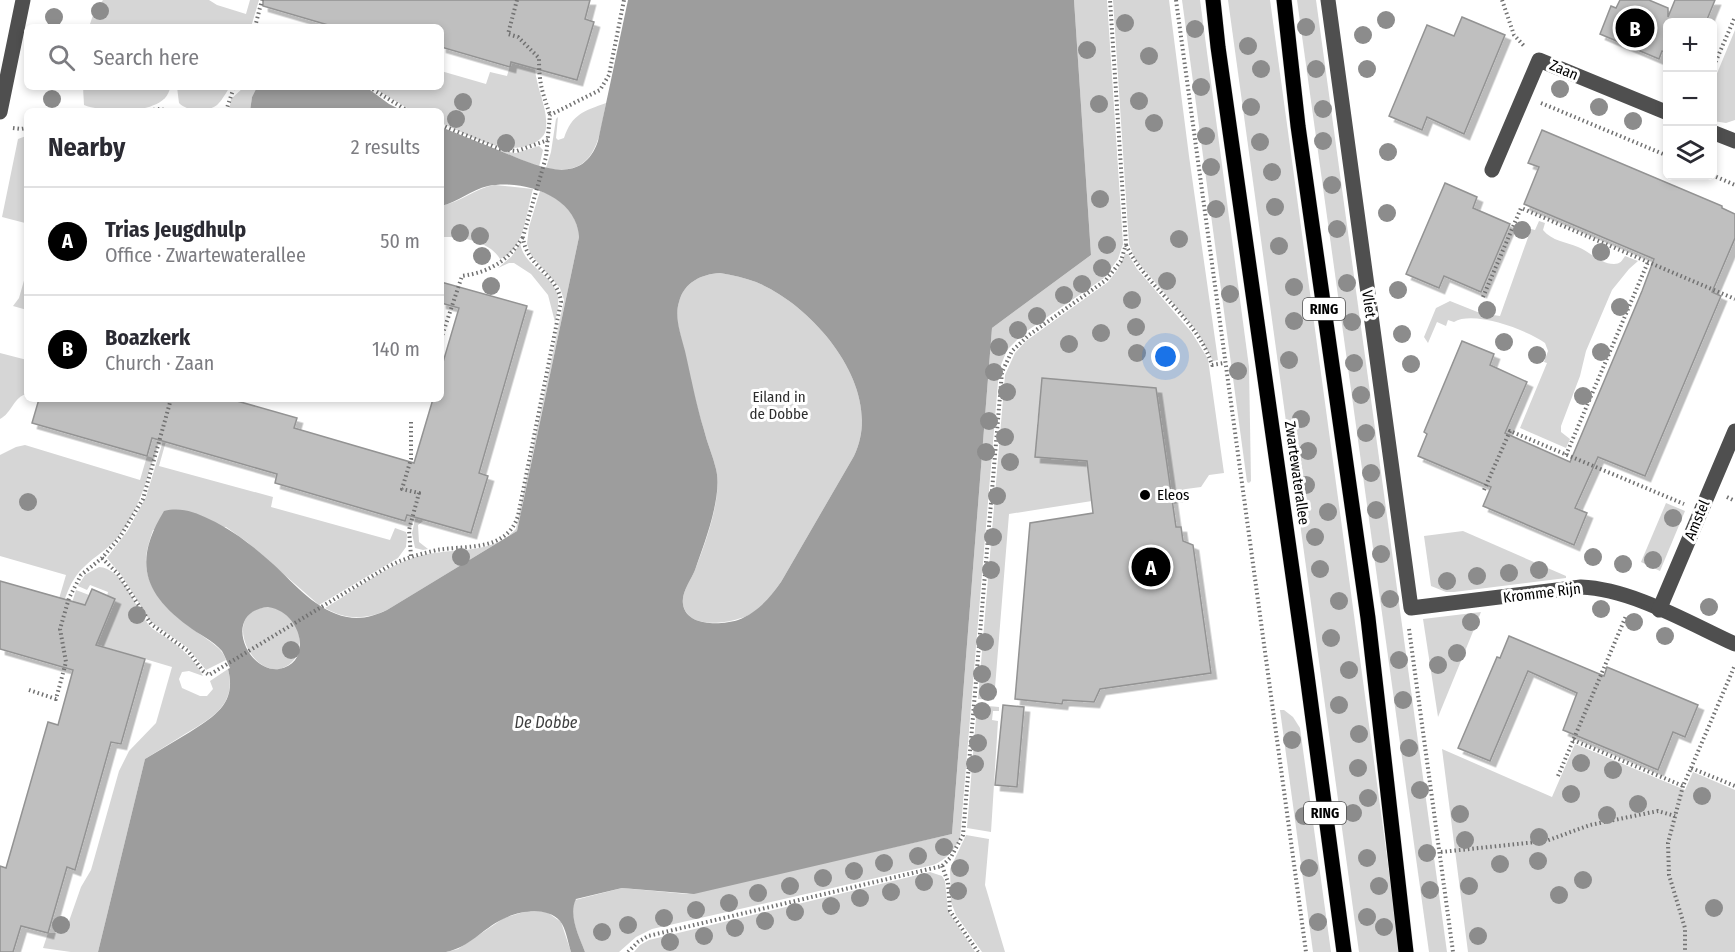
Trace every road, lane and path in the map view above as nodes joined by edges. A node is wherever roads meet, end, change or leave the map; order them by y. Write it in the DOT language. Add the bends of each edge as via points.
graph roads {
  1 [pos="23,0"];
  2 [pos="262,0"];
  3 [pos="517,0"];
  4 [pos="624,0"];
  5 [pos="1110,0"];
  6 [pos="1176,0"];
  7 [pos="1213,0"];
  8 [pos="1284,0"];
  9 [pos="1328,0"];
  10 [pos="1502,0"];
  11 [pos="1735,17"];
  12 [pos="256,24"];
  13 [pos="1539,60"];
  14 [pos="1717,60"];
  15 [pos="233,90"];
  16 [pos="374,90"];
  17 [pos="1524,95"];
  18 [pos="227,108"];
  19 [pos="403,108"];
  20 [pos="1663,111"];
  21 [pos="0,112"];
  22 [pos="550,115"];
  23 [pos="444,126"];
  24 [pos="1717,134"];
  25 [pos="548,140"];
  26 [pos="1735,141"];
  27 [pos="1663,154"];
  28 [pos="1492,170"];
  29 [pos="1717,177"];
  30 [pos="1735,185"];
  31 [pos="523,237"];
  32 [pos="1126,244"];
  33 [pos="1648,262"];
  34 [pos="1483,297"];
  35 [pos="1735,299"];
  36 [pos="444,330"];
  37 [pos="1224,363"];
  38 [pos="170,402"];
  39 [pos="411,422"];
  40 [pos="1735,431"];
  41 [pos="1566,455"];
  42 [pos="1484,490"];
  43 [pos="1701,512"];
  44 [pos="411,556"];
  45 [pos="102,558"];
  46 [pos="1634,599"];
  47 [pos="1411,608"];
  48 [pos="1659,610"];
  49 [pos="1735,644"];
  50 [pos="1735,665"];
  51 [pos="29,690"];
  52 [pos="1573,740"];
  53 [pos="1691,768"];
  54 [pos="1558,776"];
  55 [pos="1683,786"];
  56 [pos="1735,786"];
  57 [pos="1675,816"];
  58 [pos="1441,852"];
  59 [pos="942,866"];
  60 [pos="628,952"];
  61 [pos="978,952"];
  62 [pos="1306,952"];
  63 [pos="1344,952"];
  64 [pos="1407,952"];
  65 [pos="1453,952"];
  66 [pos="1685,952"];
  1 -- 21 [label="street"];
  2 -- 12 [label="path"];
  3 -- 22 [label="path" via="508,34 518,37 538,58 540,85"];
  4 -- 22 [label="path" via="605,83 600,90"];
  5 -- 32 [label="path"];
  6 -- 37 [label="path"];
  7 -- 63 [label="main road, Zwartewaterallee / RING"];
  8 -- 64 [label="main road, RING" via="1298,126 1368,618"];
  9 -- 47 [label="street, Vliet"];
  10 -- 13 [label="path" via="1514,36"];
  11 -- 14 [label="path"];
  13 -- 17 [label="street, Zaan"];
  13 -- 20 [label="street, Zaan"];
  15 -- 18 [label="path"];
  16 -- 19 [label="path"];
  17 -- 27 [label="path"];
  17 -- 28 [label="street, Zaan"];
  22 -- 25 [label="path"];
  23 -- 25 [label="path" via="500,149 517,151"];
  24 -- 26 [label="street"];
  25 -- 31 [label="path"];
  29 -- 30 [label="path"];
  31 -- 36 [label="path" via="511,254 495,266 462,276"];
  31 -- 44 [label="path" via="524,249 558,289 561,302 514,526 493,543"];
  32 -- 37 [label="path" via="1134,260 1195,332 1212,365"];
  32 -- 59 [label="path" via="1120,261 1106,280 1029,334 1012,351 1002,372 963,835"];
  33 -- 34 [label="path" via="1521,208"];
  33 -- 35 [label="path"];
  33 -- 41 [label="path"];
  37 -- 62 [label="path"];
  38 -- 45 [label="path" via="143,499"];
  39 -- 44 [label="path" via="411,459 402,489 419,493 409,530"];
  40 -- 43 [label="street, Amstel"];
  41 -- 42 [label="path" via="1510,431"];
  41 -- 43 [label="path"];
  43 -- 48 [label="street, Amstel"];
  44 -- 45 [label="path" via="212,674 206,673 188,651 151,624 118,574"];
  45 -- 51 [label="path" via="81,575 69,598 60,629 66,662 56,699"];
  46 -- 47 [label="street, Kromme Rijn" via="1605,589 1581,587"];
  46 -- 48 [label="street, Kromme Rijn"];
  46 -- 52 [label="path"];
  47 -- 58 [label="path" via="1408,622"];
  48 -- 49 [label="street, Kromme Rijn"];
  50 -- 53 [label="path"];
  52 -- 54 [label="path"];
  52 -- 55 [label="path"];
  53 -- 55 [label="path"];
  53 -- 56 [label="path"];
  55 -- 57 [label="path"];
  57 -- 58 [label="path" via="1658,812 1590,825 1546,841"];
  57 -- 66 [label="path" via="1668,843 1669,875 1685,928"];
  58 -- 65 [label="path"];
  59 -- 60 [label="path" via="648,936"];
  59 -- 61 [label="path" via="948,882 950,911"];
}
